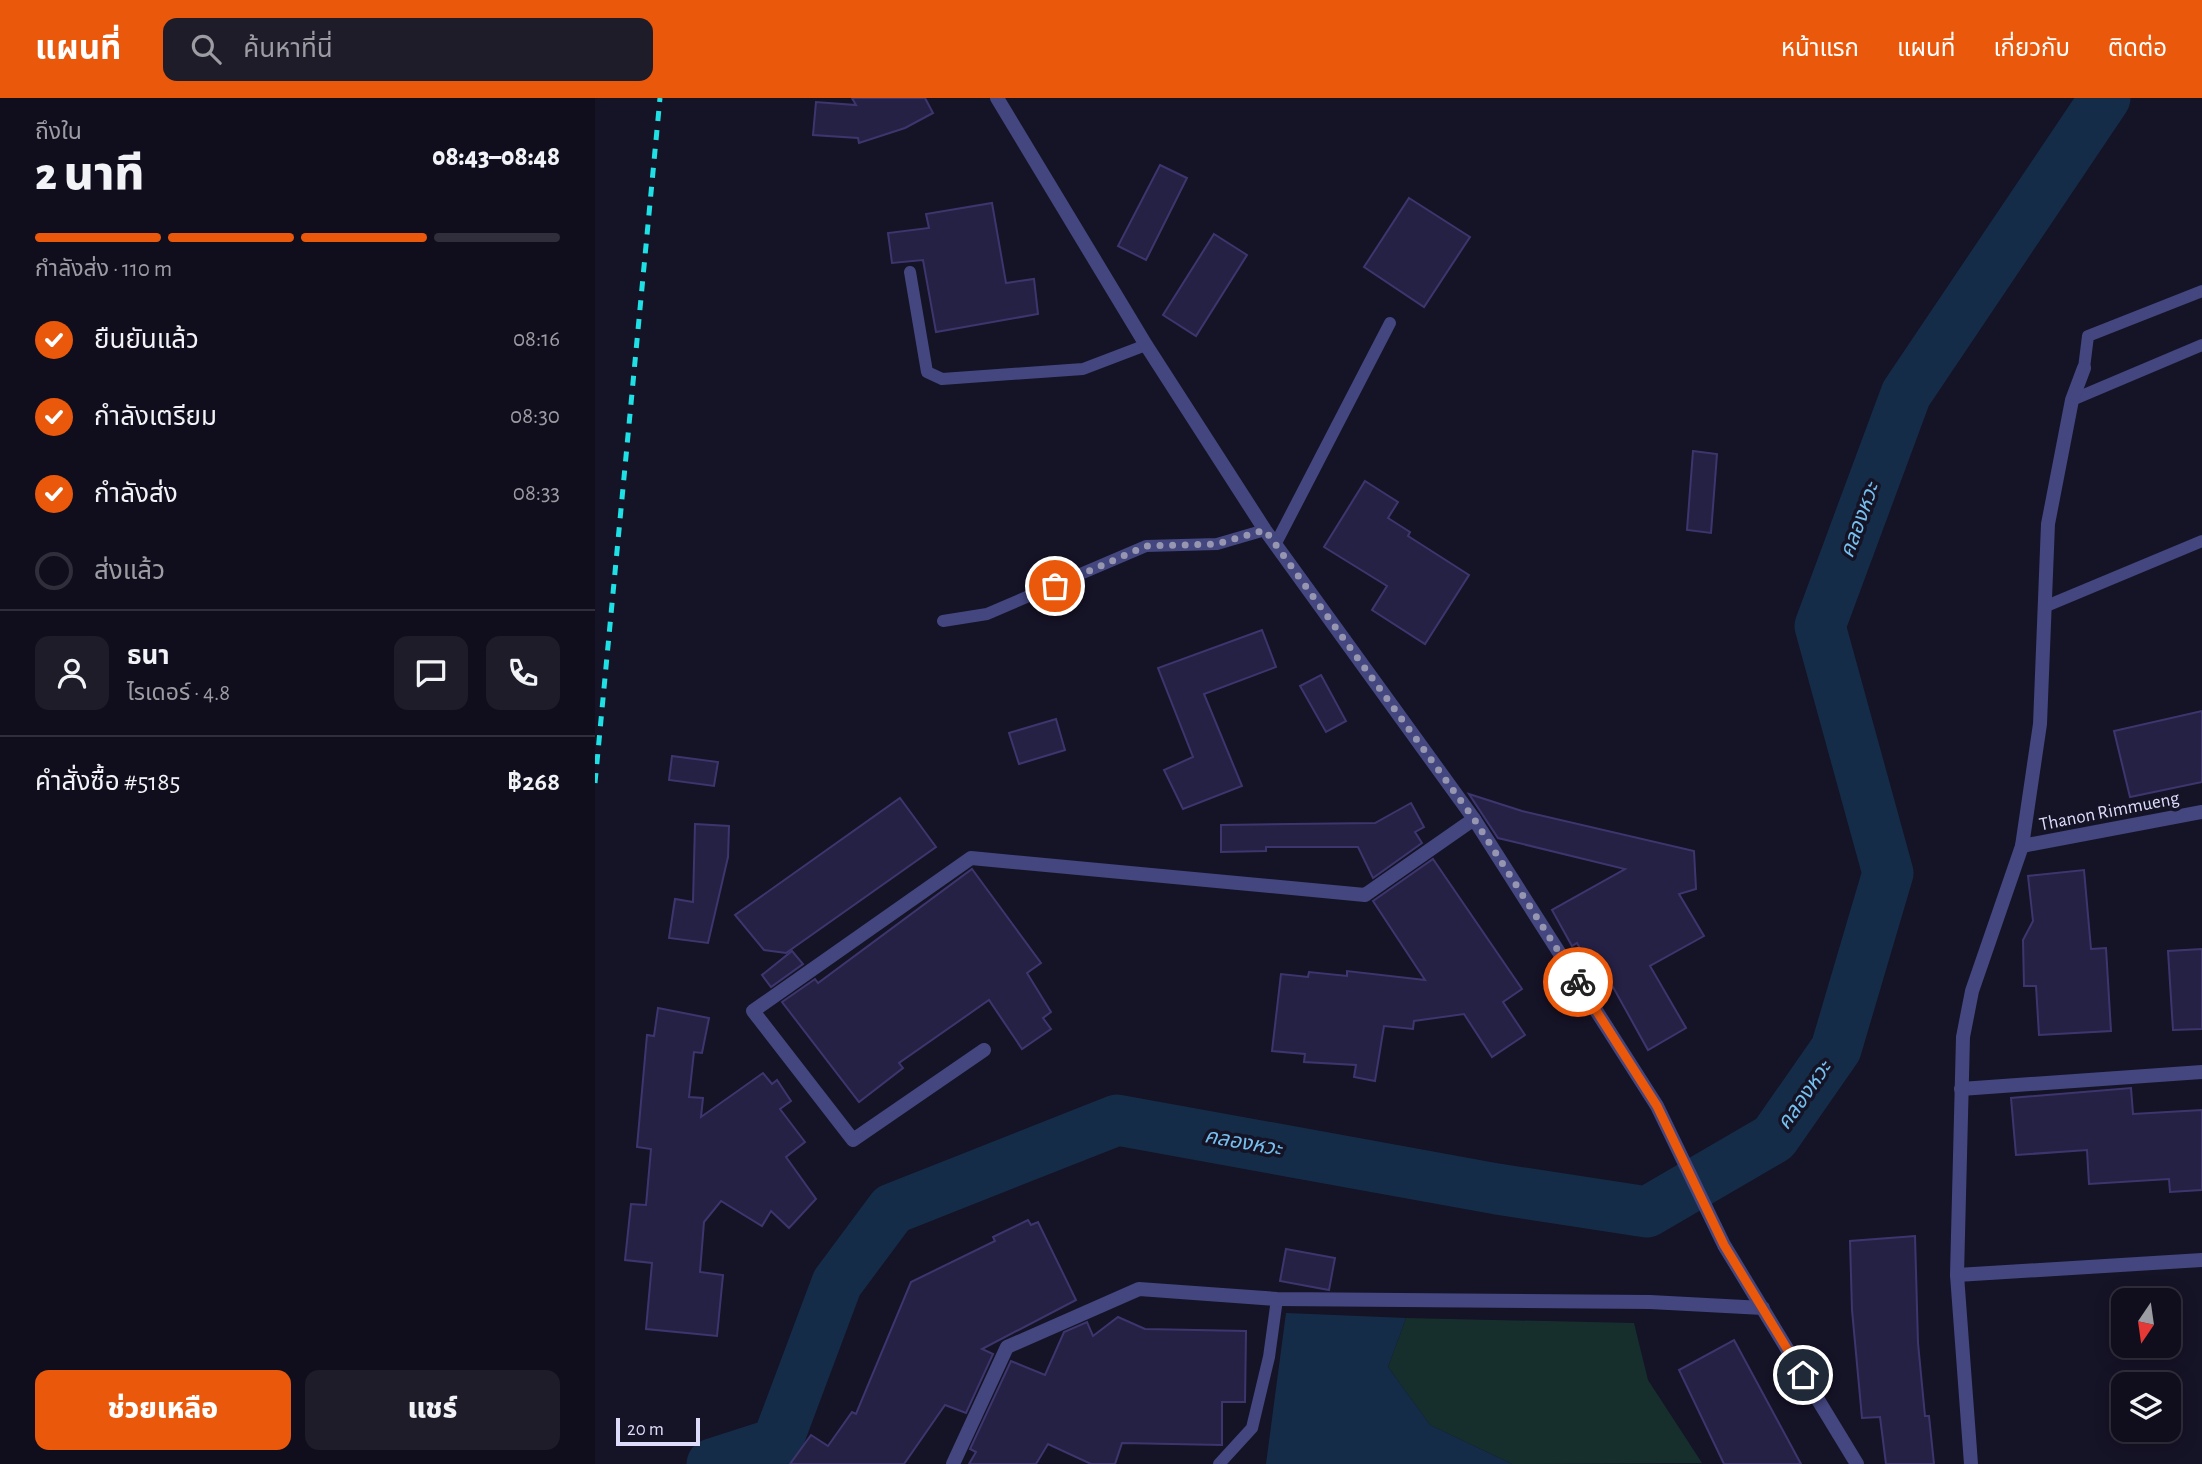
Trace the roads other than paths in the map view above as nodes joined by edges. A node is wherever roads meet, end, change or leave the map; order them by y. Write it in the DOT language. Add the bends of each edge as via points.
graph roads {
  1 [pos="997,98"];
  2 [pos="910,272"];
  3 [pos="2202,290"];
  4 [pos="1390,323"];
  5 [pos="1146,345"];
  6 [pos="2202,345"];
  7 [pos="2084,368"];
  8 [pos="2073,400"];
  9 [pos="1265,530"];
  10 [pos="2202,541"];
  11 [pos="1275,545"];
  12 [pos="2043,607"];
  13 [pos="943,621"];
  14 [pos="2202,812"];
  15 [pos="1474,819"];
  16 [pos="2022,846"];
  17 [pos="984,1050"];
  18 [pos="2202,1072"];
  19 [pos="1961,1089"];
  20 [pos="2202,1261"];
  21 [pos="1957,1275"];
  22 [pos="1277,1299"];
  23 [pos="1763,1308"];
  24 [pos="953,1464"];
  25 [pos="1219,1464"];
  26 [pos="1857,1464"];
  27 [pos="1971,1464"];
  1 -- 5 [label="street"];
  2 -- 5 [label="lane" via="927,372 942,379 1083,369"];
  3 -- 7 [label="lane" via="2088,336"];
  4 -- 11 [label="lane"];
  5 -- 9 [label="street"];
  6 -- 8 [label="lane"];
  7 -- 8 [label="street"];
  8 -- 12 [label="street" via="2048,524"];
  9 -- 11 [label="street"];
  9 -- 13 [label="lane" via="1217,544 1146,546 987,614"];
  10 -- 12 [label="lane"];
  11 -- 15 [label="street"];
  12 -- 16 [label="street" via="2040,724"];
  14 -- 16 [label="street, Thanon Rimmueng"];
  15 -- 17 [label="street" via="1365,895 971,858 753,1011 853,1140"];
  15 -- 23 [label="street" via="1657,1106 1724,1245"];
  16 -- 19 [label="street" via="1972,991 1963,1037"];
  18 -- 19 [label="street"];
  19 -- 21 [label="street"];
  20 -- 21 [label="street"];
  21 -- 27 [label="street"];
  22 -- 23 [label="street" via="1650,1302"];
  22 -- 24 [label="street" via="1139,1289 1007,1347"];
  22 -- 25 [label="lane" via="1252,1428"];
  23 -- 26 [label="street"];
}
